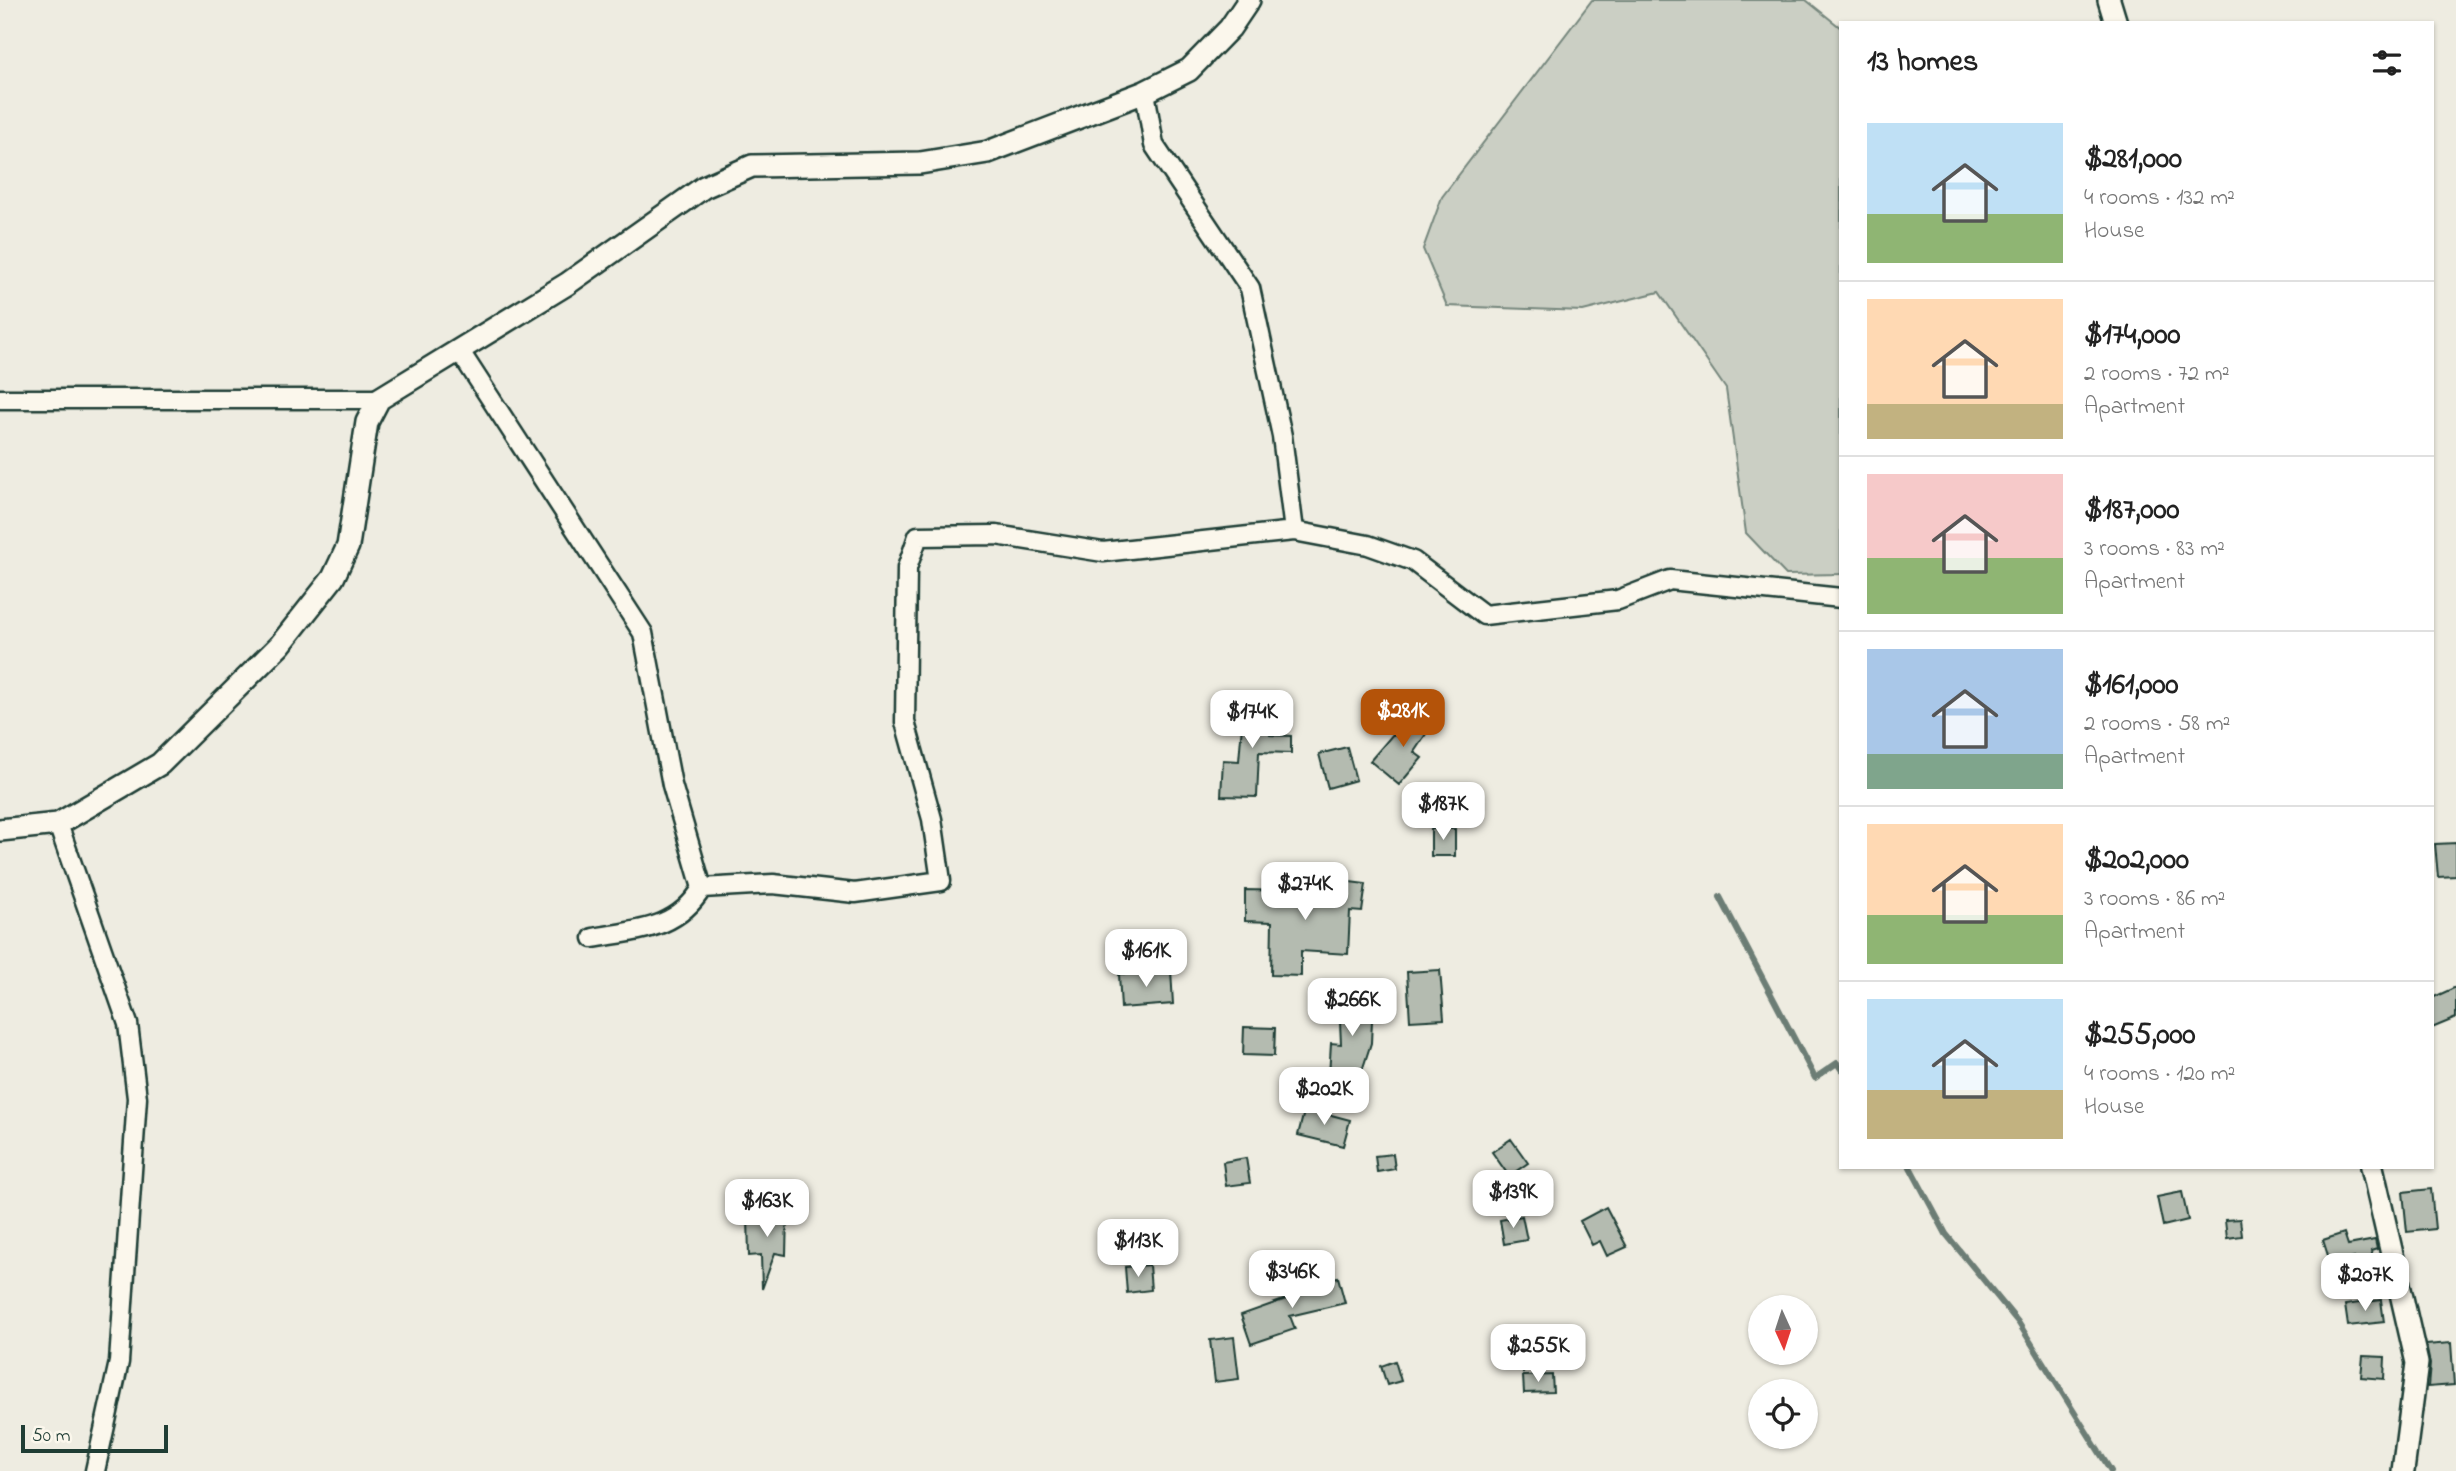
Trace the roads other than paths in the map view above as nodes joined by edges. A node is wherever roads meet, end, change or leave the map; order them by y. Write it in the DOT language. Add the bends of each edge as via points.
graph roads {
  1 [pos="1249,0"];
  2 [pos="2109,0"];
  3 [pos="2115,21"];
  4 [pos="1145,92"];
  5 [pos="459,350"];
  6 [pos="0,399"];
  7 [pos="379,399"];
  8 [pos="1294,531"];
  9 [pos="1839,598"];
  10 [pos="58,824"];
  11 [pos="0,830"];
  12 [pos="702,888"];
  13 [pos="593,938"];
  14 [pos="2372,1169"];
  15 [pos="95,1471"];
  16 [pos="2403,1471"];
  1 -- 4 [label="street" via="1230,28 1189,70"];
  2 -- 3 [label="street"];
  4 -- 5 [label="street" via="988,152 920,163 752,166 704,187 567,284"];
  4 -- 8 [label="street" via="1154,145 1250,288 1282,436"];
  5 -- 7 [label="street"];
  5 -- 12 [label="street" via="643,633 672,785"];
  6 -- 7 [label="street"];
  7 -- 10 [label="street" via="367,422 348,546 333,578 280,645 160,764"];
  8 -- 9 [label="street" via="1368,545 1413,561 1485,615 1618,600 1670,580"];
  8 -- 12 [label="street" via="1103,552 996,535 918,536 907,568 905,722 932,819 941,881 855,893 773,884"];
  10 -- 11 [label="street"];
  10 -- 15 [label="street" via="128,1024 137,1098 119,1362"];
  12 -- 13 [label="street" via="691,907 655,927"];
  14 -- 16 [label="street" via="2417,1363"];
}
